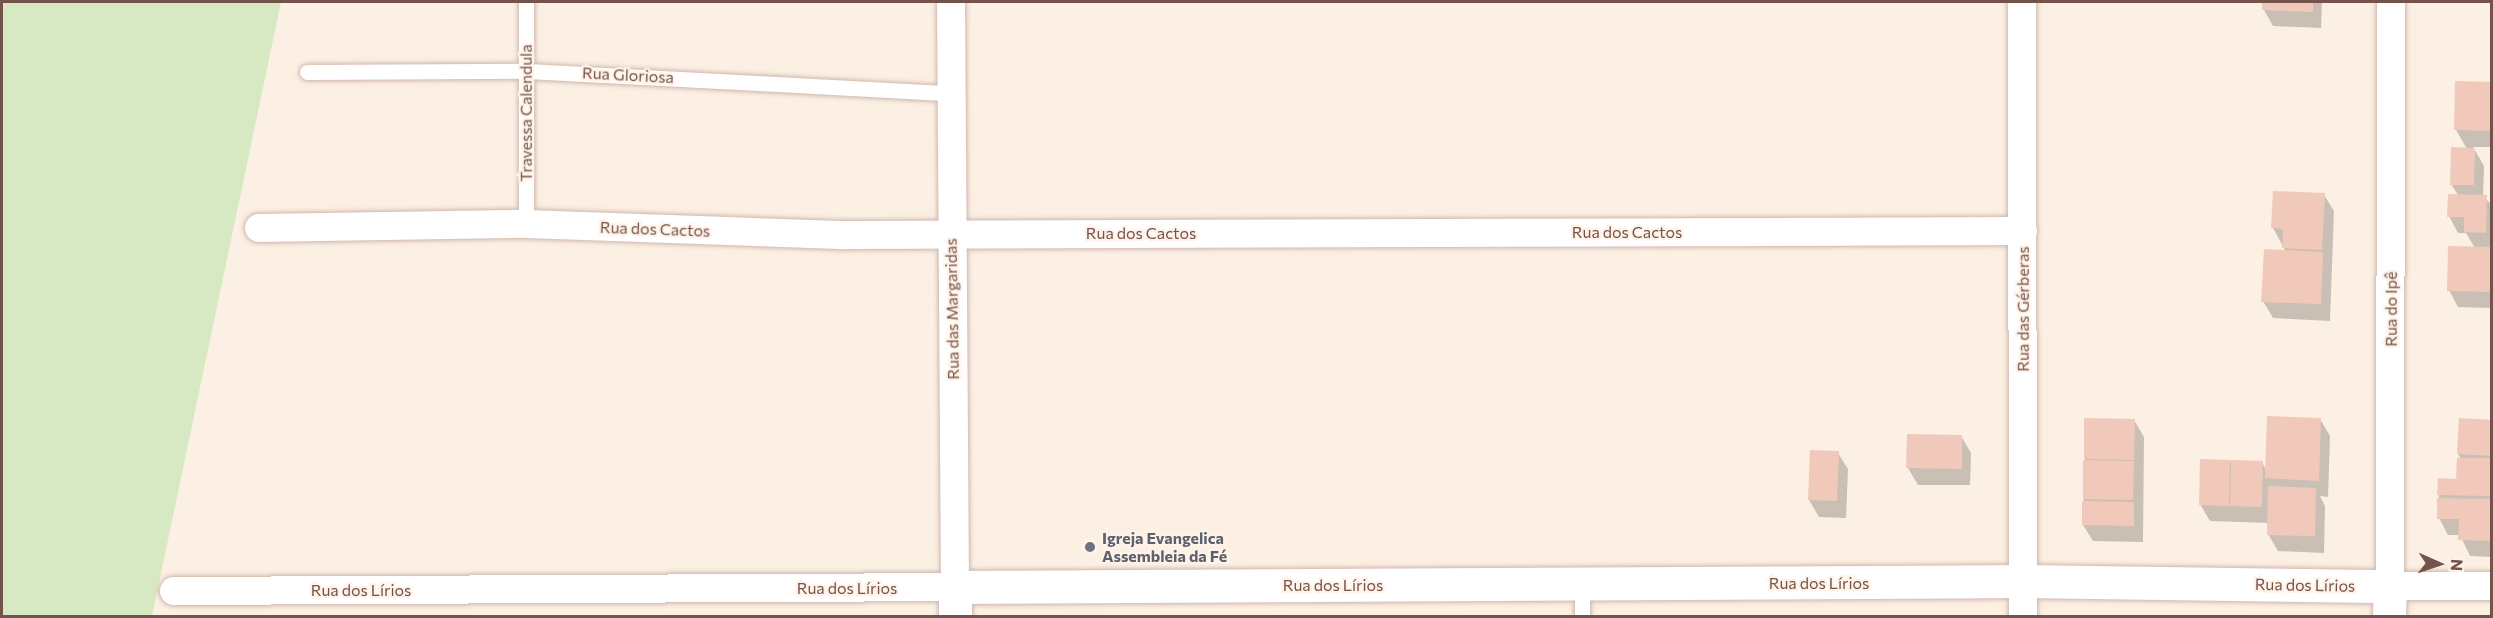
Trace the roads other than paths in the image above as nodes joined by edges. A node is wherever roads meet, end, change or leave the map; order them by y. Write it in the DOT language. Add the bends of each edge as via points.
graph roads {
  1 [pos="526,2"];
  2 [pos="951,2"];
  3 [pos="2022,2"];
  4 [pos="2391,2"];
  5 [pos="527,71"];
  6 [pos="307,72"];
  7 [pos="949,93"];
  8 [pos="526,224"];
  9 [pos="259,228"];
  10 [pos="2023,231"];
  11 [pos="951,234"];
  12 [pos="2022,581"];
  13 [pos="1582,584"];
  14 [pos="2492,586"];
  15 [pos="174,591"];
  16 [pos="2390,601"];
  17 [pos="955,602"];
  18 [pos="1582,616"];
  19 [pos="2023,616"];
  1 -- 5 [label="lane, Travessa Calendula"];
  2 -- 7 [label="street, Rua das Margaridas"];
  3 -- 10 [label="street, Rua das Gérberas"];
  4 -- 16 [label="street, Rua do Ipê"];
  5 -- 6 [label="lane, Rua Gloriosa"];
  5 -- 7 [label="lane, Rua Gloriosa"];
  5 -- 8 [label="lane, Travessa Calendula"];
  7 -- 11 [label="street, Rua das Margaridas"];
  8 -- 9 [label="street, Rua dos Cactos"];
  8 -- 11 [label="street, Rua dos Cactos" via="750,233"];
  10 -- 11 [label="street, Rua dos Cactos"];
  10 -- 12 [label="street, Rua das Gérberas"];
  11 -- 17 [label="street, Rua das Margaridas"];
  12 -- 13 [label="street, Rua dos Lírios"];
  12 -- 16 [label="street, Rua dos Lírios"];
  12 -- 19 [label="street, Rua das Gérberas"];
  13 -- 17 [label="street, Rua dos Lírios"];
  13 -- 18 [label="lane"];
  14 -- 16 [label="street, Rua dos Lírios"];
  15 -- 17 [label="street, Rua dos Lírios"];
}
